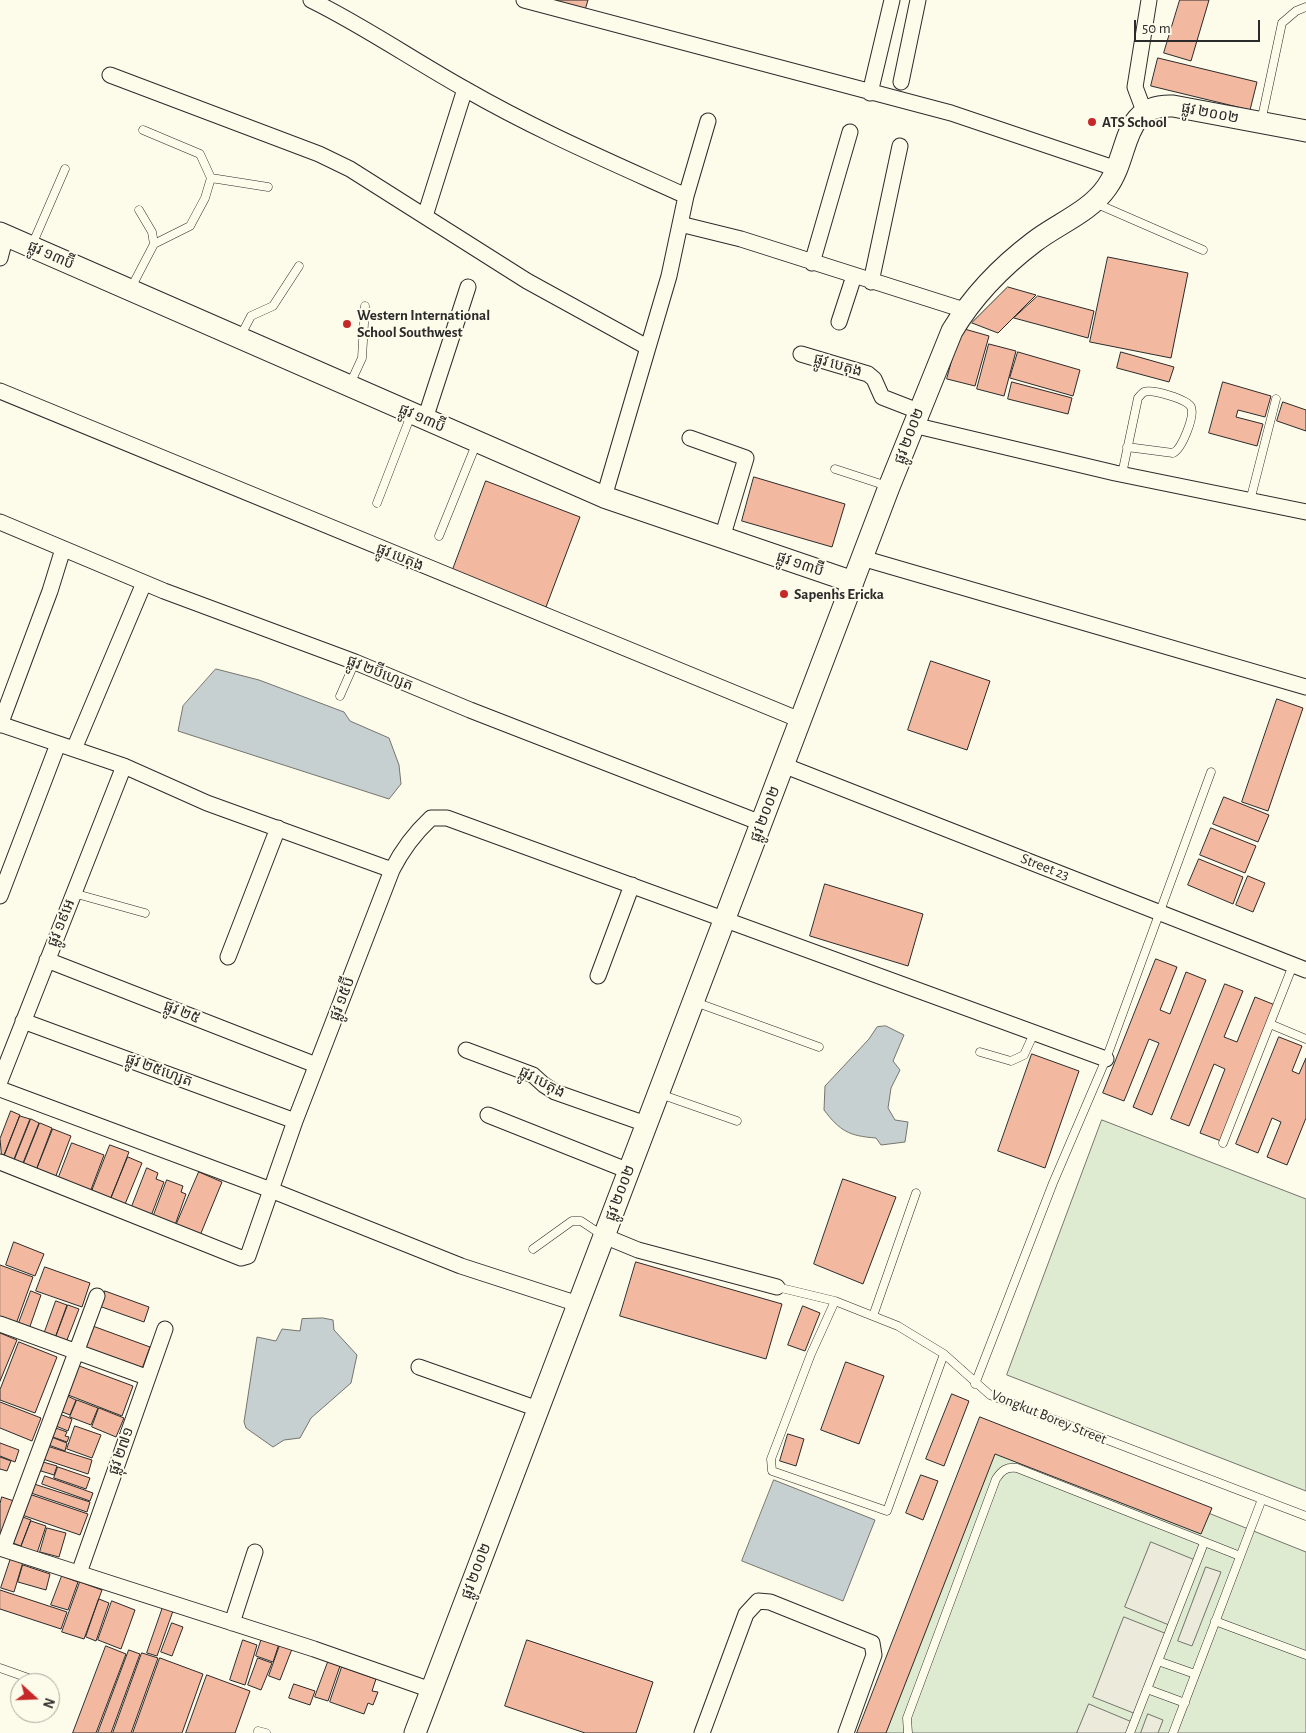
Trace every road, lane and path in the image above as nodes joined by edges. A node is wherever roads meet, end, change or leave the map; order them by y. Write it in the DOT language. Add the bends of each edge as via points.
graph roads {
  1 [pos="311,0"];
  2 [pos="524,0"];
  3 [pos="892,0"];
  4 [pos="918,0"];
  5 [pos="1149,0"];
  6 [pos="1306,7"];
  7 [pos="110,75"];
  8 [pos="901,82"];
  9 [pos="465,89"];
  10 [pos="870,93"];
  11 [pos="1144,111"];
  12 [pos="708,121"];
  13 [pos="1261,123"];
  14 [pos="143,130"];
  15 [pos="1306,131"];
  16 [pos="850,132"];
  17 [pos="900,146"];
  18 [pos="1117,169"];
  19 [pos="65,170"];
  20 [pos="211,178"];
  21 [pos="268,187"];
  22 [pos="686,196"];
  23 [pos="1093,202"];
  24 [pos="139,210"];
  25 [pos="425,216"];
  26 [pos="680,224"];
  27 [pos="3,234"];
  28 [pos="154,244"];
  29 [pos="31,246"];
  30 [pos="1203,250"];
  31 [pos="0,258"];
  32 [pos="812,263"];
  33 [pos="299,266"];
  34 [pos="854,276"];
  35 [pos="871,282"];
  36 [pos="468,287"];
  37 [pos="130,290"];
  38 [pos="365,306"];
  39 [pos="964,310"];
  40 [pos="839,322"];
  41 [pos="240,338"];
  42 [pos="647,347"];
  43 [pos="801,354"];
  44 [pos="350,386"];
  45 [pos="0,391"];
  46 [pos="1276,400"];
  47 [pos="418,416"];
  48 [pos="915,418"];
  49 [pos="690,438"];
  50 [pos="477,442"];
  51 [pos="1127,447"];
  52 [pos="835,469"];
  53 [pos="1122,474"];
  54 [pos="889,487"];
  55 [pos="604,497"];
  56 [pos="1250,501"];
  57 [pos="377,502"];
  58 [pos="1306,512"];
  59 [pos="0,522"];
  60 [pos="439,536"];
  61 [pos="722,538"];
  62 [pos="63,549"];
  63 [pos="862,558"];
  64 [pos="144,582"];
  65 [pos="853,582"];
  66 [pos="355,662"];
  67 [pos="1306,687"];
  68 [pos="340,696"];
  69 [pos="800,720"];
  70 [pos="0,724"];
  71 [pos="58,744"];
  72 [pos="74,749"];
  73 [pos="124,766"];
  74 [pos="783,766"];
  75 [pos="1211,772"];
  76 [pos="761,823"];
  77 [pos="278,828"];
  78 [pos="392,870"];
  79 [pos="632,885"];
  80 [pos="73,893"];
  81 [pos="0,896"];
  82 [pos="1160,912"];
  83 [pos="145,913"];
  84 [pos="724,919"];
  85 [pos="228,957"];
  86 [pos="47,960"];
  87 [pos="1300,968"];
  88 [pos="598,976"];
  89 [pos="693,1002"];
  90 [pos="23,1021"];
  91 [pos="1270,1024"];
  92 [pos="1034,1032"];
  93 [pos="1306,1039"];
  94 [pos="819,1047"];
  95 [pos="466,1050"];
  96 [pos="980,1052"];
  97 [pos="1106,1059"];
  98 [pos="316,1066"];
  99 [pos="0,1081"];
  100 [pos="0,1089"];
  101 [pos="658,1093"];
  102 [pos="488,1115"];
  103 [pos="295,1121"];
  104 [pos="737,1121"];
  105 [pos="646,1124"];
  106 [pos="1223,1143"];
  107 [pos="0,1162"];
  108 [pos="629,1171"];
  109 [pos="271,1190"];
  110 [pos="916,1193"];
  111 [pos="604,1236"];
  112 [pos="533,1250"];
  113 [pos="777,1287"];
  114 [pos="97,1296"];
  115 [pos="834,1301"];
  116 [pos="578,1304"];
  117 [pos="873,1316"];
  118 [pos="0,1324"];
  119 [pos="164,1328"];
  120 [pos="76,1351"];
  121 [pos="944,1354"];
  122 [pos="419,1367"];
  123 [pos="146,1377"];
  124 [pos="975,1384"];
  125 [pos="538,1409"];
  126 [pos="1262,1499"];
  127 [pos="1306,1516"];
  128 [pos="1204,1543"];
  129 [pos="1,1548"];
  130 [pos="255,1552"];
  131 [pos="1240,1556"];
  132 [pos="79,1573"];
  133 [pos="1215,1621"];
  134 [pos="232,1623"];
  135 [pos="1306,1655"];
  136 [pos="1158,1661"];
  137 [pos="0,1668"];
  138 [pos="14,1673"];
  139 [pos="1195,1674"];
  140 [pos="1147,1689"];
  141 [pos="431,1690"];
  142 [pos="1185,1702"];
  143 [pos="415,1733"];
  144 [pos="702,1733"];
  145 [pos="846,1733"];
  146 [pos="908,1733"];
  147 [pos="1130,1733"];
  148 [pos="1173,1733"];
  1 -- 9 [label="street" via="349,18"];
  2 -- 10 [label="street"];
  3 -- 10 [label="street"];
  4 -- 8 [label="street"];
  5 -- 11 [label="street" via="1135,87"];
  6 -- 13 [label="lane" via="1282,23"];
  7 -- 25 [label="street" via="319,154 350,169"];
  9 -- 22 [label="street" via="574,146"];
  9 -- 25 [label="street"];
  10 -- 18 [label="street" via="951,113"];
  11 -- 13 [label="street, ផ្លូវ ២០០២" via="1173,106"];
  11 -- 18 [label="street, ផ្លូវ ២០០២" via="1134,125"];
  12 -- 22 [label="street"];
  13 -- 15 [label="street, ផ្លូវ ២០០២"];
  14 -- 20 [label="lane" via="200,154"];
  16 -- 32 [label="street"];
  17 -- 35 [label="street"];
  18 -- 23 [label="street, ផ្លូវ ២០០២" via="1107,188"];
  19 -- 29 [label="lane"];
  20 -- 21 [label="lane"];
  20 -- 28 [label="lane" via="190,226"];
  22 -- 26 [label="street"];
  23 -- 30 [label="lane"];
  23 -- 39 [label="street, ផ្លូវ ២០០២" via="1034,242 989,280"];
  24 -- 28 [label="lane" via="152,232"];
  25 -- 42 [label="street" via="558,300"];
  26 -- 32 [label="street" via="742,239"];
  26 -- 42 [label="street" via="669,276"];
  27 -- 29 [label="street, ផ្លូវ ១៣ប៊ី"];
  27 -- 31 [label="street"];
  28 -- 37 [label="lane"];
  29 -- 37 [label="street, ផ្លូវ ១៣ប៊ី"];
  32 -- 34 [label="street"];
  33 -- 41 [label="lane" via="273,306 251,316"];
  34 -- 35 [label="street"];
  34 -- 40 [label="street"];
  35 -- 39 [label="street"];
  36 -- 47 [label="street"];
  37 -- 41 [label="street, ផ្លូវ ១៣ប៊ី"];
  38 -- 44 [label="lane" via="362,358"];
  39 -- 48 [label="street, ផ្លូវ ២០០២"];
  41 -- 44 [label="street, ផ្លូវ ១៣ប៊ី"];
  42 -- 55 [label="street"];
  43 -- 48 [label="street, ផ្លូវ បេតុង" via="868,374 874,379 882,397"];
  44 -- 47 [label="street, ផ្លូវ ១៣ប៊ី"];
  45 -- 69 [label="street, ផ្លូវ បេតុង"];
  46 -- 56 [label="lane"];
  47 -- 50 [label="street, ផ្លូវ ១៣ប៊ី"];
  47 -- 57 [label="lane"];
  48 -- 53 [label="street, ផ្លូវ បេតុង"];
  48 -- 54 [label="street, ផ្លូវ ២០០២"];
  49 -- 61 [label="street" via="746,458"];
  50 -- 55 [label="street, ផ្លូវ ១៣ប៊ី"];
  50 -- 60 [label="lane"];
  51 -- 51 [label="lane" via="1138,398 1143,392 1183,400 1191,407 1192,413 1178,451"];
  51 -- 53 [label="lane"];
  52 -- 54 [label="lane"];
  53 -- 56 [label="street, ផ្លូវ បេតុង"];
  54 -- 63 [label="street, ផ្លូវ ២០០២"];
  55 -- 61 [label="street, ផ្លូវ ១៣ប៊ី"];
  56 -- 58 [label="street, ផ្លូវ បេតុង"];
  59 -- 62 [label="street, ផ្លូវ ២ប៊ីហ្សេត"];
  61 -- 65 [label="street, ផ្លូវ ១៣ប៊ី"];
  62 -- 64 [label="street, ផ្លូវ ២ប៊ីហ្សេត"];
  62 -- 70 [label="street"];
  63 -- 65 [label="street, ផ្លូវ ២០០២"];
  63 -- 67 [label="street"];
  64 -- 66 [label="street, ផ្លូវ ២ប៊ីហ្សេត"];
  64 -- 72 [label="street"];
  65 -- 69 [label="street, ផ្លូវ ២០០២"];
  66 -- 68 [label="lane"];
  66 -- 76 [label="street, ផ្លូវ ២ប៊ីហ្សេត"];
  69 -- 74 [label="street, ផ្លូវ ២០០២"];
  70 -- 71 [label="street"];
  71 -- 72 [label="street"];
  71 -- 81 [label="street"];
  72 -- 73 [label="street"];
  73 -- 77 [label="street" via="207,803"];
  73 -- 80 [label="street, ផ្លូវ ១៩អេ"];
  74 -- 76 [label="street, ផ្លូវ ២០០២"];
  74 -- 82 [label="street, Street 23"];
  75 -- 82 [label="lane"];
  76 -- 84 [label="street, ផ្លូវ ២០០២"];
  77 -- 78 [label="street"];
  77 -- 85 [label="street"];
  78 -- 79 [label="street, ផ្លូវ ១៥ប៊ី" via="398,857 431,818 447,818"];
  78 -- 98 [label="street, ផ្លូវ ១៥ប៊ី"];
  79 -- 84 [label="street"];
  79 -- 88 [label="street"];
  80 -- 83 [label="lane"];
  80 -- 86 [label="street, ផ្លូវ ១៩អេ"];
  82 -- 87 [label="street, Street 23"];
  82 -- 97 [label="lane"];
  84 -- 89 [label="street, ផ្លូវ ២០០២"];
  84 -- 92 [label="street"];
  86 -- 90 [label="street, ផ្លូវ ១៩អេ"];
  86 -- 98 [label="street, ផ្លូវ ២៥"];
  87 -- 91 [label="lane"];
  89 -- 94 [label="lane"];
  89 -- 101 [label="street, ផ្លូវ ២០០២"];
  90 -- 99 [label="street, ផ្លូវ ១៩អេ"];
  90 -- 103 [label="street, ផ្លូវ ២៥ហ្សេត"];
  91 -- 93 [label="lane"];
  91 -- 106 [label="lane"];
  92 -- 96 [label="lane" via="1024,1055 1011,1061"];
  92 -- 97 [label="street"];
  95 -- 105 [label="street, ផ្លូវ បេតុង" via="533,1075 555,1092"];
  97 -- 124 [label="lane" via="1053,1183"];
  98 -- 103 [label="street, ផ្លូវ ១៥ប៊ី"];
  100 -- 109 [label="street"];
  101 -- 104 [label="lane"];
  101 -- 105 [label="street, ផ្លូវ ២០០២"];
  102 -- 108 [label="street"];
  103 -- 109 [label="street, ផ្លូវ ១៥ប៊ី"];
  105 -- 108 [label="street, ផ្លូវ ២០០២"];
  107 -- 109 [label="street, ផ្លូវ ១៥ប៊ី" via="241,1258 248,1256"];
  108 -- 111 [label="street, ផ្លូវ ២០០២"];
  109 -- 116 [label="street" via="461,1266"];
  110 -- 117 [label="lane"];
  111 -- 112 [label="lane" via="581,1221 572,1221"];
  111 -- 113 [label="street, Vongkut Borey Street" via="638,1250"];
  111 -- 116 [label="street, ផ្លូវ ២០០២"];
  113 -- 115 [label="lane, Vongkut Borey Street"];
  114 -- 120 [label="street"];
  115 -- 117 [label="lane, Vongkut Borey Street"];
  115 -- 121 [label="lane" via="771,1459 772,1471 887,1511"];
  116 -- 125 [label="street, ផ្លូវ ២០០២"];
  117 -- 121 [label="lane, Vongkut Borey Street" via="898,1326"];
  118 -- 120 [label="street"];
  119 -- 123 [label="street, ផ្លុវ ២៧១"];
  120 -- 123 [label="street"];
  120 -- 129 [label="street"];
  121 -- 124 [label="lane, Vongkut Borey Street"];
  122 -- 125 [label="street"];
  123 -- 132 [label="street, ផ្លុវ ២៧១"];
  124 -- 126 [label="lane, Vongkut Borey Street" via="990,1395"];
  125 -- 141 [label="street, ផ្លូវ ២០០២"];
  126 -- 127 [label="lane, Vongkut Borey Street"];
  126 -- 131 [label="lane"];
  128 -- 131 [label="lane"];
  128 -- 136 [label="lane"];
  128 -- 146 [label="lane" via="1017,1468 1001,1471 906,1718"];
  129 -- 132 [label="street"];
  130 -- 134 [label="street"];
  131 -- 133 [label="lane"];
  132 -- 134 [label="street"];
  133 -- 135 [label="lane"];
  133 -- 139 [label="lane"];
  134 -- 141 [label="street"];
  136 -- 139 [label="lane"];
  136 -- 140 [label="lane"];
  137 -- 138 [label="lane"];
  139 -- 142 [label="lane"];
  140 -- 142 [label="lane"];
  140 -- 147 [label="lane"];
  141 -- 143 [label="street, ផ្លូវ ២០០២"];
  142 -- 148 [label="lane"];
  144 -- 145 [label="street" via="746,1614 758,1601 770,1602 872,1643 874,1655"];
}
